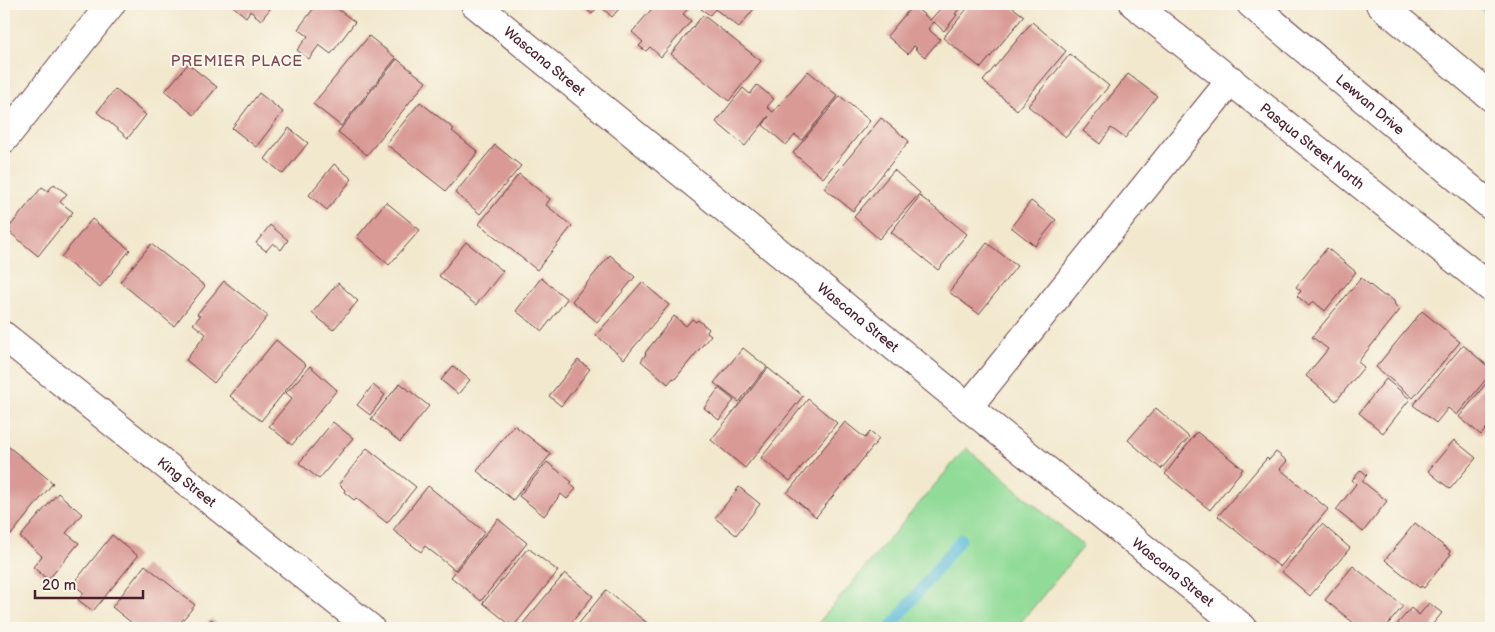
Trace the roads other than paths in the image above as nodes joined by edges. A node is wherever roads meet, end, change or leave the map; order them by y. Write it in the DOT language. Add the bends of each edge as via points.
graph roads {
  1 [pos="111,4"];
  2 [pos="475,4"];
  3 [pos="1134,4"];
  4 [pos="1251,4"];
  5 [pos="1380,4"];
  6 [pos="1231,80"];
  7 [pos="1491,98"];
  8 [pos="4,139"];
  9 [pos="1491,206"];
  10 [pos="1491,288"];
  11 [pos="4,336"];
  12 [pos="968,407"];
  13 [pos="370,628"];
  14 [pos="1243,628"];
  1 -- 8 [label="street"];
  2 -- 12 [label="street, Wascana Street"];
  3 -- 6 [label="street, Pasqua Street North"];
  4 -- 9 [label="street, Lewvan Drive"];
  5 -- 7 [label="street"];
  6 -- 10 [label="street, Pasqua Street North"];
  6 -- 12 [label="street"];
  11 -- 13 [label="street, King Street"];
  12 -- 14 [label="street, Wascana Street"];
}
